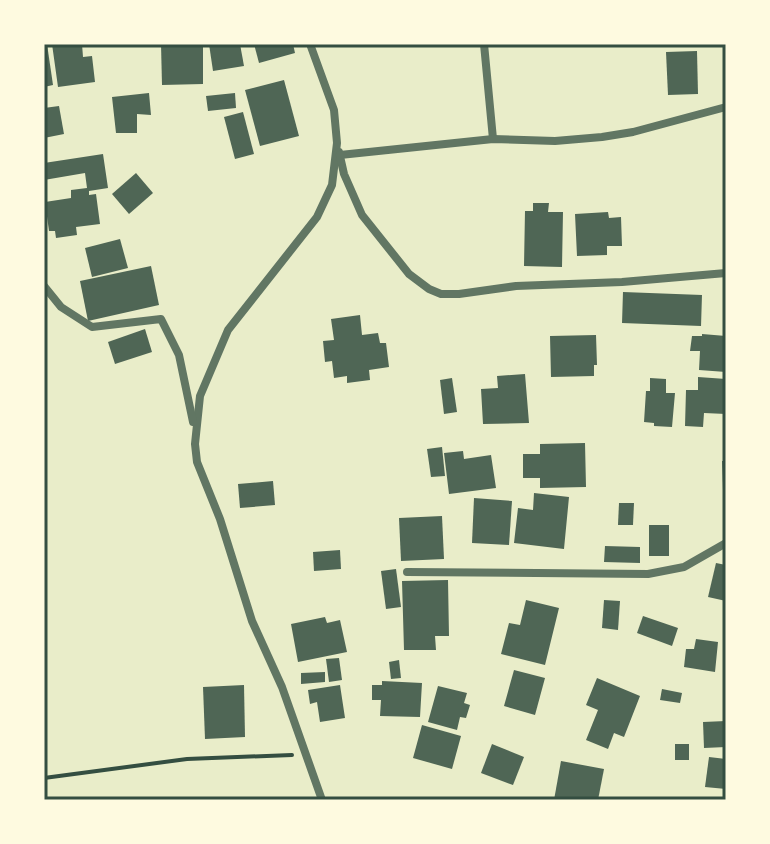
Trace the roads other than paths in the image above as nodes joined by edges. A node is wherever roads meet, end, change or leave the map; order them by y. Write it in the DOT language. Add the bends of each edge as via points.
graph roads {
  1 [pos="310,44"];
  2 [pos="484,44"];
  3 [pos="726,107"];
  4 [pos="493,139"];
  5 [pos="337,143"];
  6 [pos="340,155"];
  7 [pos="726,273"];
  8 [pos="44,286"];
  9 [pos="195,426"];
  10 [pos="726,543"];
  11 [pos="407,572"];
  12 [pos="322,800"];
  1 -- 5 [label="street" via="334,110"];
  2 -- 4 [label="street"];
  3 -- 4 [label="street" via="602,137"];
  4 -- 6 [label="street"];
  5 -- 6 [label="street"];
  5 -- 9 [label="street" via="332,185 317,217 228,330 200,396"];
  6 -- 7 [label="street" via="362,215 409,274 441,294"];
  8 -- 9 [label="street" via="61,307 92,327 161,319 179,355"];
  9 -- 12 [label="street" via="197,462"];
  10 -- 11 [label="street" via="684,567 648,574"];
}
